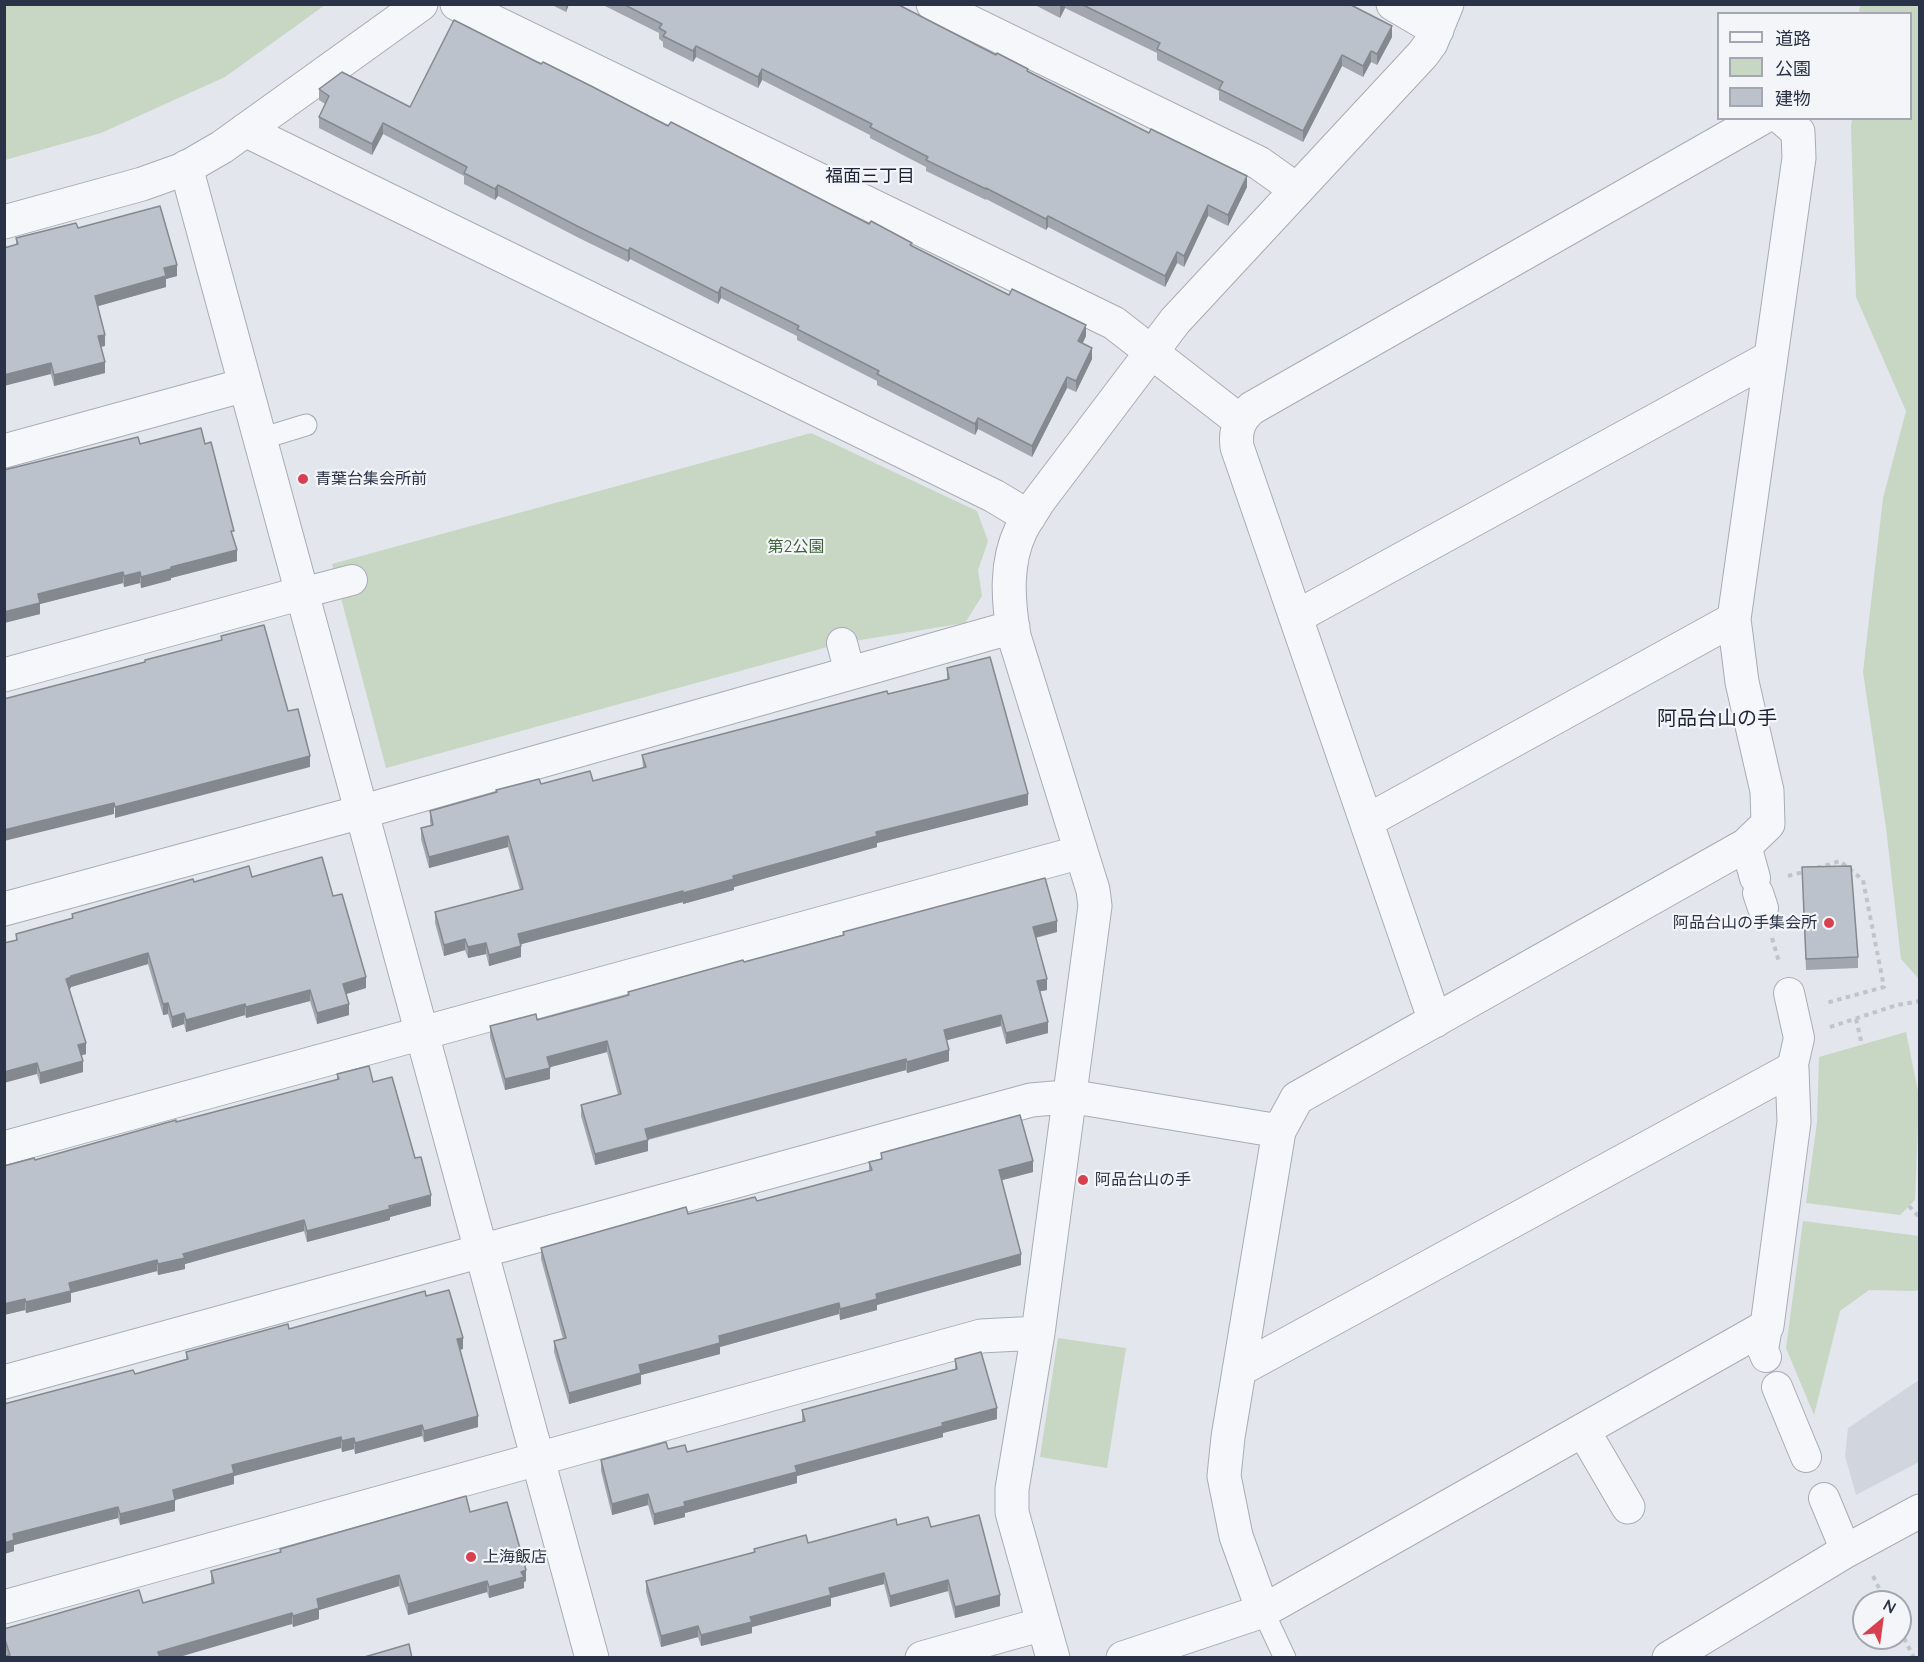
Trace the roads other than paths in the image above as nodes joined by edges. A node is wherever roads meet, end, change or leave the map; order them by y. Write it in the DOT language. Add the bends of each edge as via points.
graph roads {
  1 [pos="421,4"];
  2 [pos="457,4"];
  3 [pos="933,4"];
  4 [pos="1393,4"];
  5 [pos="1442,17"];
  6 [pos="1758,120"];
  7 [pos="1784,120"];
  8 [pos="245,130"];
  9 [pos="186,167"];
  10 [pos="1297,190"];
  11 [pos="4,222"];
  12 [pos="1152,351"];
  13 [pos="1771,357"];
  14 [pos="244,385"];
  15 [pos="1240,421"];
  16 [pos="306,425"];
  17 [pos="260,439"];
  18 [pos="4,451"];
  19 [pos="1029,517"];
  20 [pos="352,580"];
  21 [pos="302,593"];
  22 [pos="1296,617"];
  23 [pos="1734,619"];
  24 [pos="1013,627"];
  25 [pos="4,675"];
  26 [pos="361,812"];
  27 [pos="1367,821"];
  28 [pos="1746,845"];
  29 [pos="1081,852"];
  30 [pos="1764,890"];
  31 [pos="4,909"];
  32 [pos="1435,1021"];
  33 [pos="422,1034"];
  34 [pos="1070,1097"];
  35 [pos="1279,1131"];
  36 [pos="4,1148"];
  37 [pos="481,1251"];
  38 [pos="1038,1333"];
  39 [pos="1239,1370"];
  40 [pos="4,1382"];
  41 [pos="1777,1387"];
  42 [pos="1583,1430"];
  43 [pos="1806,1457"];
  44 [pos="537,1460"];
  45 [pos="1824,1498"];
  46 [pos="1628,1507"];
  47 [pos="1920,1511"];
  48 [pos="1846,1551"];
  49 [pos="4,1607"];
  50 [pos="1263,1611"];
  51 [pos="1043,1624"];
  52 [pos="592,1658"];
  53 [pos="922,1658"];
  54 [pos="1053,1658"];
  55 [pos="1123,1658"];
  56 [pos="1285,1658"];
  57 [pos="1669,1658"];
  1 -- 8 [label="street"];
  2 -- 12 [label="street" via="1114,323"];
  3 -- 10 [label="street" via="1259,163"];
  4 -- 5 [label="street"];
  5 -- 10 [label="street" via="1423,54"];
  6 -- 15 [label="street" via="1263,402"];
  7 -- 13 [label="street" via="1798,132 1799,158"];
  8 -- 9 [label="street"];
  8 -- 19 [label="street"];
  9 -- 11 [label="street" via="142,184"];
  9 -- 14 [label="street"];
  10 -- 12 [label="street"];
  12 -- 15 [label="street"];
  12 -- 19 [label="street"];
  13 -- 22 [label="street"];
  13 -- 23 [label="street"];
  14 -- 17 [label="street"];
  14 -- 18 [label="street"];
  15 -- 22 [label="street" via="1238,447"];
  16 -- 17 [label="lane"];
  17 -- 21 [label="street"];
  19 -- 24 [label="street" via="1010,566 1008,601"];
  20 -- 21 [label="street"];
  21 -- 25 [label="street"];
  21 -- 26 [label="street"];
  22 -- 27 [label="street"];
  23 -- 27 [label="street"];
  23 -- 28 [label="street" via="1742,682 1767,791 1768,824"];
  24 -- 26 [label="street" via="846,658"];
  24 -- 29 [label="street"];
  26 -- 31 [label="street"];
  26 -- 33 [label="street"];
  27 -- 32 [label="street"];
  28 -- 30 [label="street"];
  28 -- 32 [label="street"];
  29 -- 33 [label="street"];
  29 -- 34 [label="street" via="1095,906"];
  32 -- 35 [label="street" via="1297,1098"];
  33 -- 36 [label="street"];
  33 -- 37 [label="street"];
  34 -- 35 [label="street"];
  34 -- 37 [label="street" via="1031,1100"];
  34 -- 38 [label="street"];
  35 -- 39 [label="street"];
  37 -- 40 [label="street"];
  37 -- 44 [label="street"];
  38 -- 44 [label="street" via="981,1336"];
  38 -- 51 [label="street" via="1012,1501"];
  39 -- 42 [label="street" via="1800,1028 1794,1122 1766,1342"];
  39 -- 50 [label="street" via="1224,1476 1236,1536"];
  41 -- 43 [label="street"];
  42 -- 46 [label="street"];
  42 -- 50 [label="street"];
  44 -- 49 [label="street"];
  44 -- 52 [label="street"];
  45 -- 48 [label="street"];
  47 -- 48 [label="street"];
  48 -- 57 [label="street"];
  50 -- 55 [label="street"];
  50 -- 56 [label="lane"];
  51 -- 53 [label="street"];
  51 -- 54 [label="street"];
}
